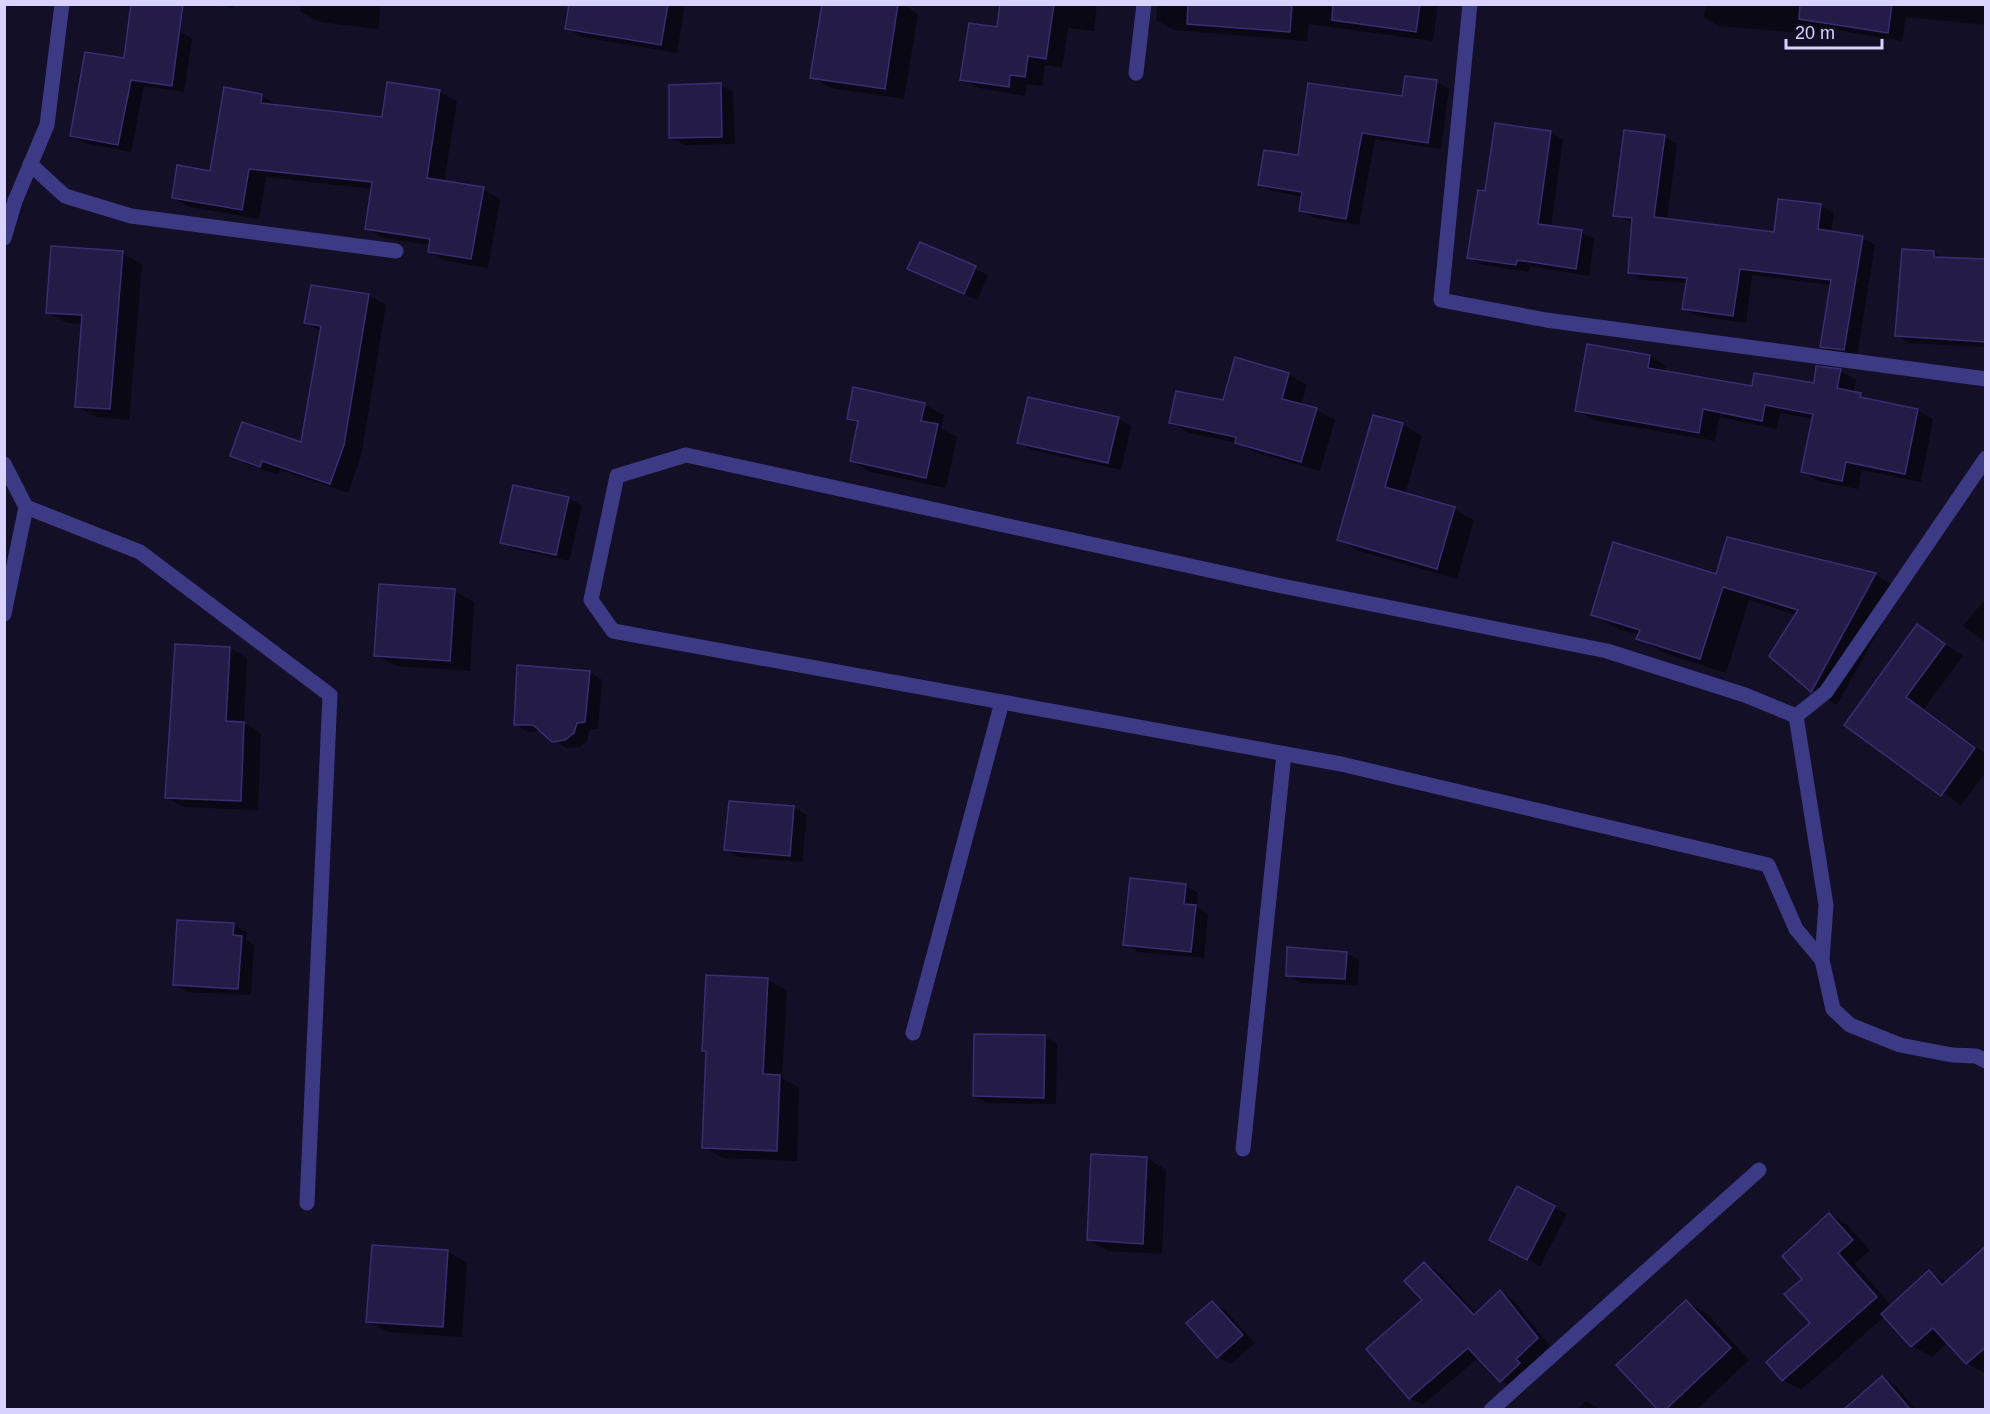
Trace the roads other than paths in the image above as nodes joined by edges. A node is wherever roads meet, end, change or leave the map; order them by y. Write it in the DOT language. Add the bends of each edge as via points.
graph roads {
  1 [pos="62,4"];
  2 [pos="1144,4"];
  3 [pos="1470,4"];
  4 [pos="1136,73"];
  5 [pos="30,164"];
  6 [pos="4,238"];
  7 [pos="396,251"];
  8 [pos="1986,379"];
  9 [pos="1986,458"];
  10 [pos="4,464"];
  11 [pos="26,507"];
  12 [pos="4,614"];
  13 [pos="1002,702"];
  14 [pos="1796,716"];
  15 [pos="1284,754"];
  16 [pos="1822,960"];
  17 [pos="913,1033"];
  18 [pos="1986,1061"];
  19 [pos="1243,1149"];
  20 [pos="1759,1170"];
  21 [pos="307,1203"];
  22 [pos="1491,1410"];
  1 -- 5 [label="street" via="47,125"];
  2 -- 4 [label="street"];
  3 -- 8 [label="street" via="1441,300 1546,320"];
  5 -- 6 [label="street"];
  5 -- 7 [label="street" via="65,196 131,216"];
  9 -- 14 [label="street" via="1826,692"];
  10 -- 11 [label="street"];
  11 -- 12 [label="street"];
  11 -- 21 [label="street" via="140,552 330,695"];
  13 -- 14 [label="street" via="612,631 591,600 617,476 686,454 1272,584 1606,651 1745,695"];
  13 -- 15 [label="street"];
  13 -- 17 [label="street"];
  14 -- 16 [label="street" via="1826,905"];
  15 -- 16 [label="street" via="1768,865 1796,929"];
  15 -- 19 [label="street"];
  16 -- 18 [label="street" via="1833,1009 1850,1025 1899,1045 1952,1056 1976,1056"];
  20 -- 22 [label="street"];
}
